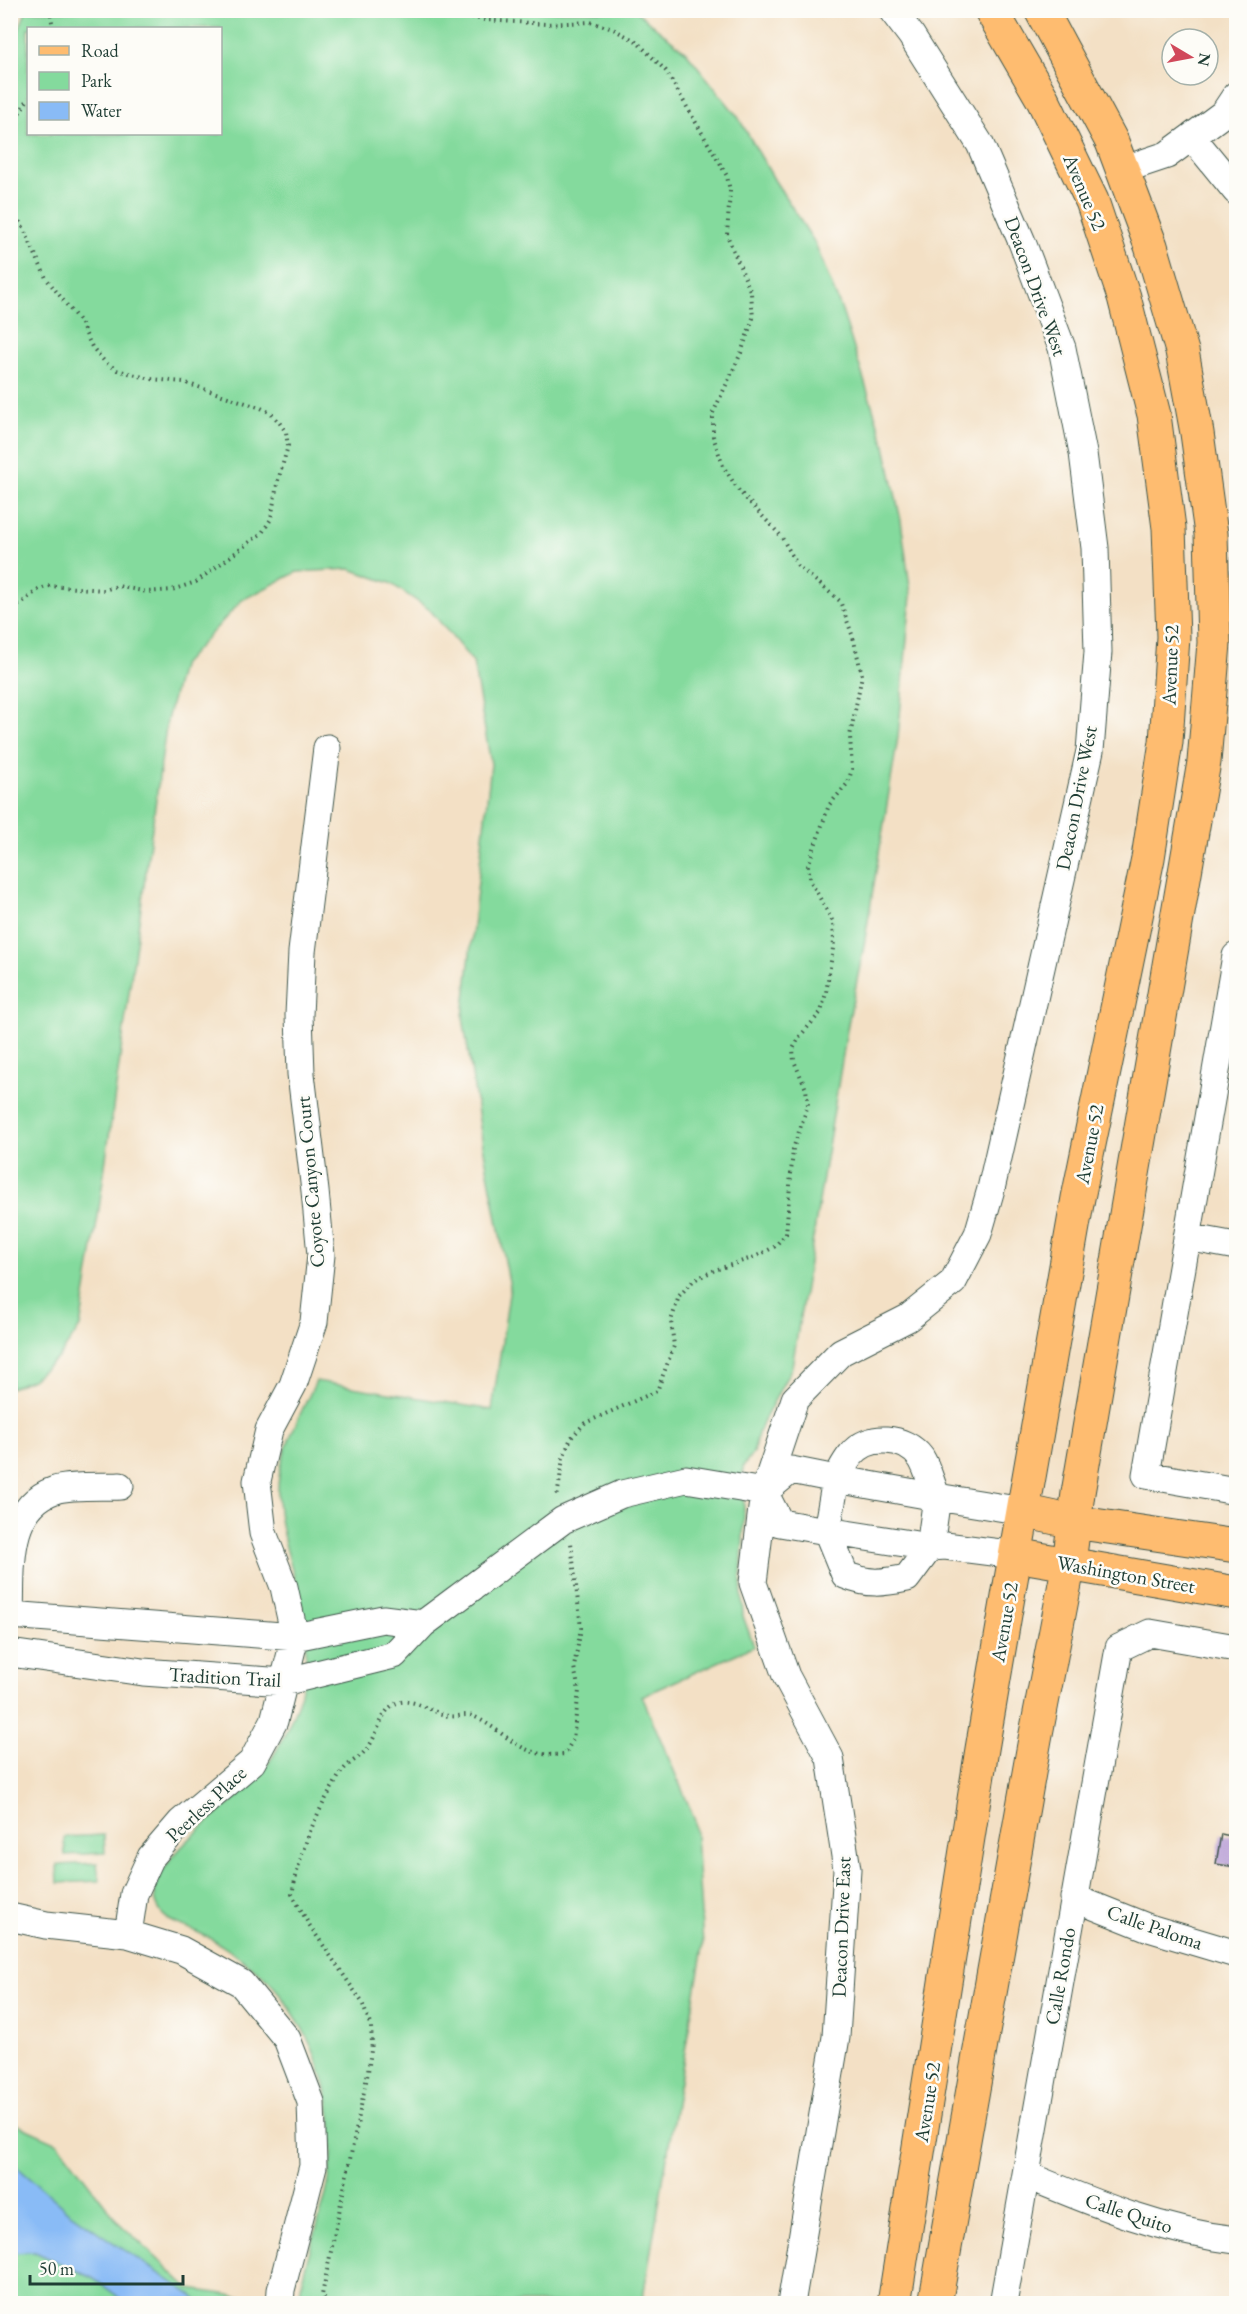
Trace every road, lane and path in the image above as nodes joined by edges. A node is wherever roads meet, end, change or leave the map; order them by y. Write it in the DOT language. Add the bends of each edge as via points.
graph roads {
  1 [pos="53,10"];
  2 [pos="430,10"];
  3 [pos="892,10"];
  4 [pos="991,10"];
  5 [pos="1041,10"];
  6 [pos="53,27"];
  7 [pos="1236,96"];
  8 [pos="27,101"];
  9 [pos="10,128"];
  10 [pos="1192,137"];
  11 [pos="1122,170"];
  12 [pos="1236,190"];
  13 [pos="10,206"];
  14 [pos="10,612"];
  15 [pos="327,748"];
  16 [pos="1236,956"];
  17 [pos="1233,999"];
  18 [pos="1188,1237"];
  19 [pos="1236,1246"];
  20 [pos="836,1479"];
  21 [pos="120,1486"];
  22 [pos="1236,1491"];
  23 [pos="764,1492"];
  24 [pos="938,1497"];
  25 [pos="1023,1511"];
  26 [pos="563,1520"];
  27 [pos="1074,1522"];
  28 [pos="827,1531"];
  29 [pos="1236,1546"];
  30 [pos="930,1547"];
  31 [pos="1016,1555"];
  32 [pos="1069,1563"];
  33 [pos="1236,1593"];
  34 [pos="11,1596"];
  35 [pos="10,1615"];
  36 [pos="423,1624"];
  37 [pos="295,1637"];
  38 [pos="1236,1648"];
  39 [pos="10,1653"];
  40 [pos="284,1682"];
  41 [pos="1074,1898"];
  42 [pos="10,1917"];
  43 [pos="128,1934"];
  44 [pos="1236,1954"];
  45 [pos="1026,2175"];
  46 [pos="1236,2240"];
  47 [pos="280,2304"];
  48 [pos="328,2304"];
  49 [pos="791,2304"];
  50 [pos="894,2304"];
  51 [pos="935,2304"];
  52 [pos="1003,2304"];
  1 -- 6 [label="path"];
  2 -- 26 [label="path" via="485,20 590,22 636,41 671,79 727,176 727,235 752,293 753,318 713,413 714,436 723,466 739,491 781,536 798,566 840,602 862,675 850,736 852,769 848,783 829,805 808,866 810,880 833,922 834,942 821,1012 793,1049 808,1105 794,1149 786,1234 774,1247 755,1257 694,1280 679,1296 671,1321 674,1346 657,1391 585,1423 571,1438 563,1458 557,1498"];
  3 -- 23 [label="street, Deacon Drive West" via="980,144 1062,348 1083,453 1095,548 1098,652 1090,751 978,1234 953,1282 908,1318 841,1352 795,1399"];
  4 -- 25 [label="main road, Avenue 52" via="1042,98 1092,201 1124,297 1154,415 1168,528 1173,637 1166,742 1148,858 1078,1198"];
  5 -- 11 [label="main road, Avenue 52" via="1112,142"];
  7 -- 10 [label="street" via="1224,113"];
  8 -- 9 [label="path"];
  10 -- 11 [label="street" via="1167,155"];
  10 -- 12 [label="street"];
  11 -- 27 [label="main road, Avenue 52" via="1151,246 1182,351 1211,534 1214,643 1202,773"];
  13 -- 14 [label="path" via="46,278 104,361 117,370 183,382 261,408 279,422 286,432 288,446 271,519 262,533 196,582 172,590 147,592 118,586 104,590 50,586 39,589"];
  15 -- 37 [label="street, Coyote Canyon Court" via="302,952 299,1015 301,1074 321,1255 314,1322 293,1385 268,1430 258,1481 263,1533 284,1587"];
  16 -- 17 [label="street"];
  17 -- 18 [label="street"];
  18 -- 19 [label="street"];
  18 -- 22 [label="street" via="1146,1475"];
  20 -- 23 [label="street" via="791,1470"];
  20 -- 24 [label="street"];
  20 -- 24 [label="street" via="852,1453 869,1442 891,1440 907,1444 920,1457"];
  20 -- 28 [label="street"];
  21 -- 34 [label="street" via="56,1490 31,1503 15,1530"];
  23 -- 26 [label="street, Tradition Trail" via="686,1479 622,1494"];
  23 -- 28 [label="street" via="780,1523"];
  23 -- 49 [label="street, Deacon Drive East" via="753,1583 786,1676 830,1758 847,1869 836,2037"];
  24 -- 25 [label="street"];
  24 -- 30 [label="street"];
  25 -- 27 [label="main road"];
  25 -- 31 [label="main road, Avenue 52"];
  26 -- 36 [label="street, Tradition Trail"];
  26 -- 48 [label="path" via="573,1551 580,1628 574,1667 579,1691 573,1739 564,1754 531,1752 466,1713 450,1716 418,1704 394,1704 387,1710 376,1738 344,1768 320,1807 300,1856 292,1894 362,2002 371,2027 368,2072 322,2295"];
  27 -- 29 [label="main road"];
  27 -- 32 [label="main road, Avenue 52"];
  28 -- 30 [label="street"];
  28 -- 30 [label="street" via="845,1575 862,1582 907,1578"];
  30 -- 31 [label="street"];
  31 -- 32 [label="main road, Washington Street"];
  31 -- 50 [label="main road, Avenue 52"];
  32 -- 33 [label="main road, Washington Street"];
  32 -- 51 [label="main road, Avenue 52"];
  34 -- 35 [label="street"];
  35 -- 37 [label="street"];
  36 -- 37 [label="street" via="383,1619"];
  36 -- 40 [label="street, Tradition Trail" via="394,1655"];
  37 -- 40 [label="street, Peerless Place"];
  38 -- 41 [label="street, Calle Rondo" via="1150,1633 1119,1648"];
  39 -- 40 [label="street, Tradition Trail" via="144,1672"];
  40 -- 43 [label="street, Peerless Place" via="274,1721 252,1762 181,1822 151,1857 134,1894"];
  41 -- 44 [label="street, Calle Paloma" via="1149,1928"];
  41 -- 45 [label="street, Calle Rondo"];
  42 -- 43 [label="street"];
  43 -- 47 [label="street" via="181,1950 241,1983 287,2039 311,2102 314,2166"];
  45 -- 46 [label="street, Calle Quito" via="1116,2212 1204,2236"];
  45 -- 52 [label="street, Calle Rondo"];
}
